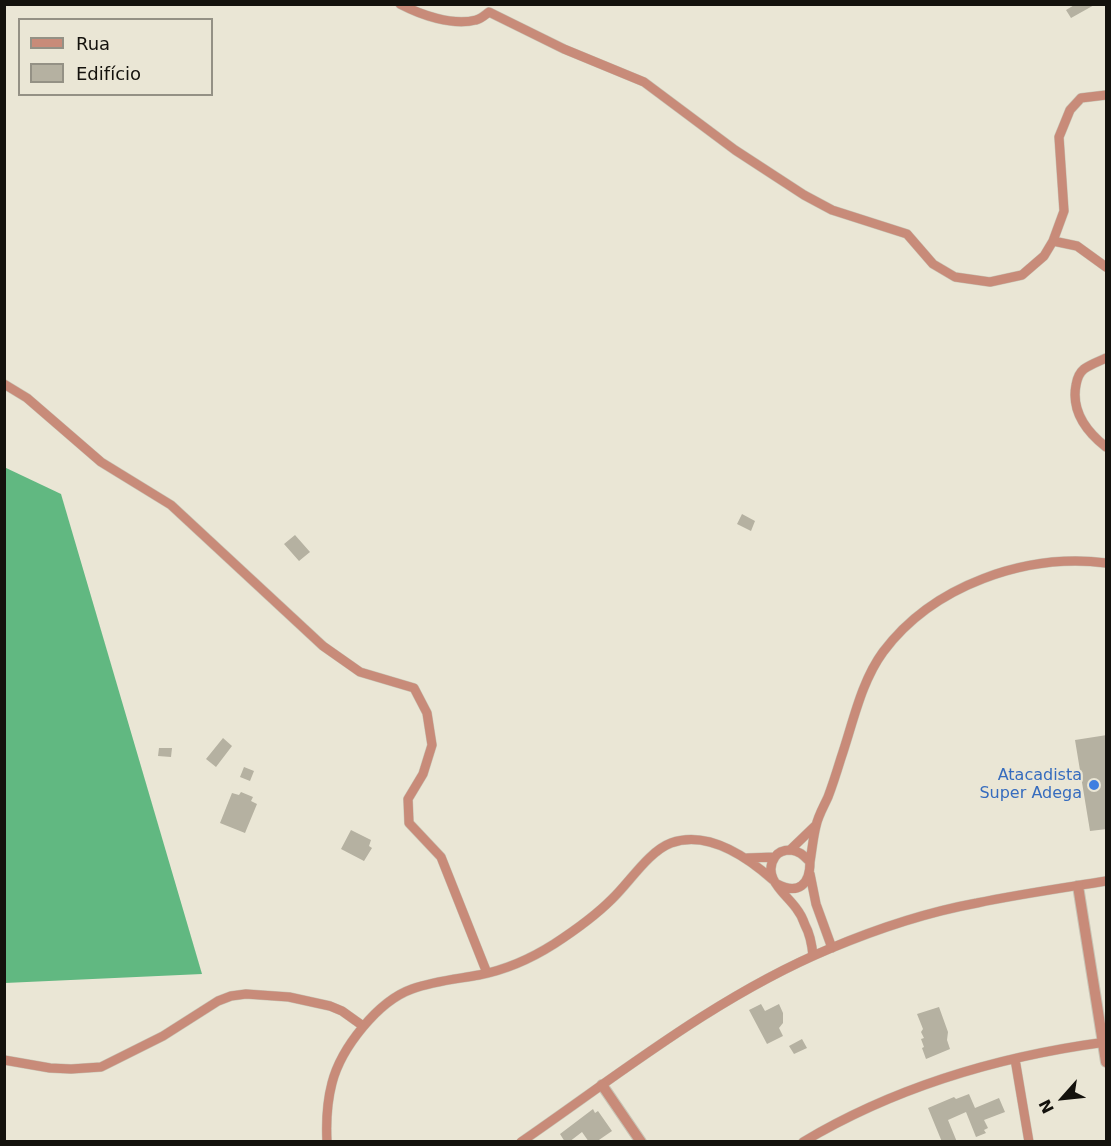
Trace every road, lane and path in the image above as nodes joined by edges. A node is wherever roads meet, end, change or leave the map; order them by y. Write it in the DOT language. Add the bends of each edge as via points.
graph roads {
  1 [pos="400,4"];
  2 [pos="1107,94"];
  3 [pos="1053,242"];
  4 [pos="1107,267"];
  5 [pos="1106,358"];
  6 [pos="1107,363"];
  7 [pos="4,384"];
  8 [pos="1107,447"];
  9 [pos="1107,563"];
  10 [pos="816,825"];
  11 [pos="790,850"];
  12 [pos="775,857"];
  13 [pos="747,858"];
  14 [pos="810,862"];
  15 [pos="810,874"];
  16 [pos="1107,881"];
  17 [pos="775,882"];
  18 [pos="1078,886"];
  19 [pos="832,948"];
  20 [pos="813,956"];
  21 [pos="487,973"];
  22 [pos="363,1026"];
  23 [pos="1105,1042"];
  24 [pos="1015,1059"];
  25 [pos="4,1060"];
  26 [pos="1107,1062"];
  27 [pos="602,1085"];
  28 [pos="327,1142"];
  29 [pos="522,1142"];
  30 [pos="641,1142"];
  31 [pos="803,1142"];
  32 [pos="1029,1142"];
  1 -- 3 [label="street" via="457,21 478,20 489,12 644,82 735,150 804,195 832,210 908,234 933,264 955,277 990,282 1022,275 1044,256"];
  2 -- 3 [label="street" via="1081,98 1059,137 1064,211"];
  3 -- 4 [label="street" via="1077,246"];
  5 -- 6 [label="street"];
  5 -- 8 [label="street" via="1084,369 1077,377 1075,389 1080,417"];
  7 -- 21 [label="street" via="27,398 101,462 171,505 323,646 360,672 414,688 427,713 432,745 423,774 408,799 409,823 441,857"];
  9 -- 10 [label="street" via="1049,562 1012,569 956,592 906,628 882,654 869,677"];
  10 -- 11 [label="street"];
  10 -- 14 [label="street"];
  11 -- 12 [label="street"];
  11 -- 14 [label="street"];
  12 -- 13 [label="street"];
  12 -- 17 [label="street" via="771,868"];
  13 -- 17 [label="street"];
  13 -- 21 [label="street" via="698,840 670,843 650,858 611,900 554,944"];
  14 -- 15 [label="street"];
  15 -- 17 [label="street" via="798,888 787,889"];
  15 -- 19 [label="street"];
  16 -- 18 [label="street"];
  17 -- 20 [label="street" via="807,927"];
  18 -- 19 [label="street" via="975,903"];
  18 -- 23 [label="street"];
  19 -- 20 [label="street"];
  20 -- 27 [label="street" via="685,1026"];
  21 -- 22 [label="street" via="410,989 391,1000"];
  22 -- 25 [label="street" via="330,1006 246,994 218,1001 101,1067 50,1068"];
  22 -- 28 [label="street" via="333,1080"];
  23 -- 24 [label="street"];
  23 -- 26 [label="street"];
  24 -- 31 [label="street" via="914,1090"];
  24 -- 32 [label="street"];
  27 -- 29 [label="street"];
  27 -- 30 [label="street"];
}
